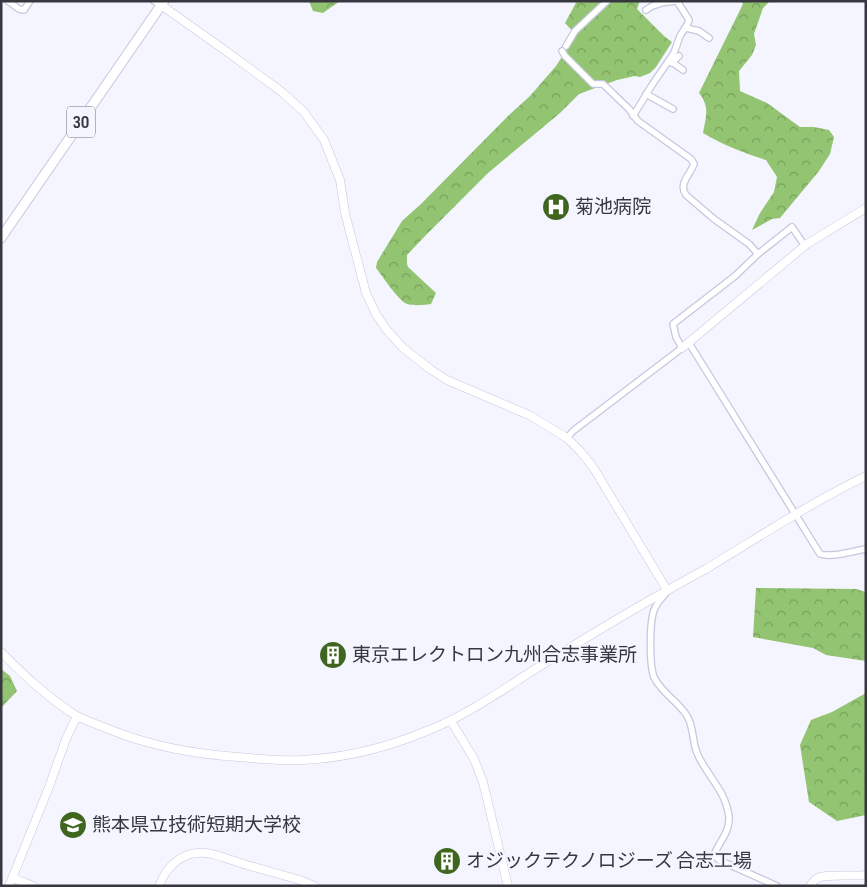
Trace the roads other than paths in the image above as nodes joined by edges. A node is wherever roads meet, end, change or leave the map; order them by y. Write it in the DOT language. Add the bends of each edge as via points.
graph roads {
  1 [pos="8,1"];
  2 [pos="30,1"];
  3 [pos="607,1"];
  4 [pos="677,1"];
  5 [pos="160,3"];
  6 [pos="646,10"];
  7 [pos="686,28"];
  8 [pos="710,38"];
  9 [pos="679,56"];
  10 [pos="670,62"];
  11 [pos="683,70"];
  12 [pos="646,94"];
  13 [pos="673,109"];
  14 [pos="633,116"];
  15 [pos="866,208"];
  16 [pos="1,238"];
  17 [pos="805,246"];
  18 [pos="758,254"];
  19 [pos="685,346"];
  20 [pos="567,438"];
  21 [pos="866,476"];
  22 [pos="795,514"];
  23 [pos="866,549"];
  24 [pos="667,590"];
  25 [pos="1,652"];
  26 [pos="77,716"];
  27 [pos="451,721"];
  28 [pos="866,875"];
  29 [pos="13,878"];
  30 [pos="10,886"];
  31 [pos="33,886"];
  32 [pos="159,886"];
  33 [pos="314,886"];
  34 [pos="508,886"];
  35 [pos="777,886"];
  36 [pos="810,886"];
  1 -- 2 [label="street" via="24,10"];
  3 -- 14 [label="street" via="575,32 564,49 565,56 594,84 604,84"];
  4 -- 6 [label="street" via="661,3"];
  4 -- 7 [label="street" via="689,20"];
  5 -- 16 [label="main road, 30"];
  5 -- 20 [label="street" via="282,92 304,112 324,140 340,180 366,294 386,329 398,342 447,380 529,415"];
  7 -- 8 [label="street"];
  7 -- 10 [label="street"];
  9 -- 10 [label="street"];
  10 -- 11 [label="street"];
  10 -- 12 [label="street"];
  12 -- 13 [label="street"];
  12 -- 14 [label="street"];
  14 -- 18 [label="street" via="691,159 694,164 682,185 683,191"];
  15 -- 17 [label="street"];
  17 -- 18 [label="street" via="792,227"];
  17 -- 19 [label="street"];
  18 -- 19 [label="street" via="673,324 676,337"];
  19 -- 20 [label="street"];
  19 -- 22 [label="street"];
  20 -- 24 [label="street" via="593,467"];
  21 -- 22 [label="street"];
  22 -- 23 [label="street" via="820,554 834,555"];
  22 -- 24 [label="street"];
  24 -- 27 [label="street"];
  24 -- 35 [label="street" via="652,617 651,663 654,677 689,718 696,750 724,800 729,816 728,826 714,855"];
  25 -- 26 [label="street" via="30,680"];
  26 -- 27 [label="street" via="124,735 172,749 222,756 302,760 377,748"];
  26 -- 29 [label="street"];
  27 -- 34 [label="street" via="474,759 483,782"];
  28 -- 36 [label="street" via="820,878"];
  29 -- 30 [label="street"];
  29 -- 31 [label="street"];
  32 -- 33 [label="street" via="168,868 180,858 207,853"];
}
